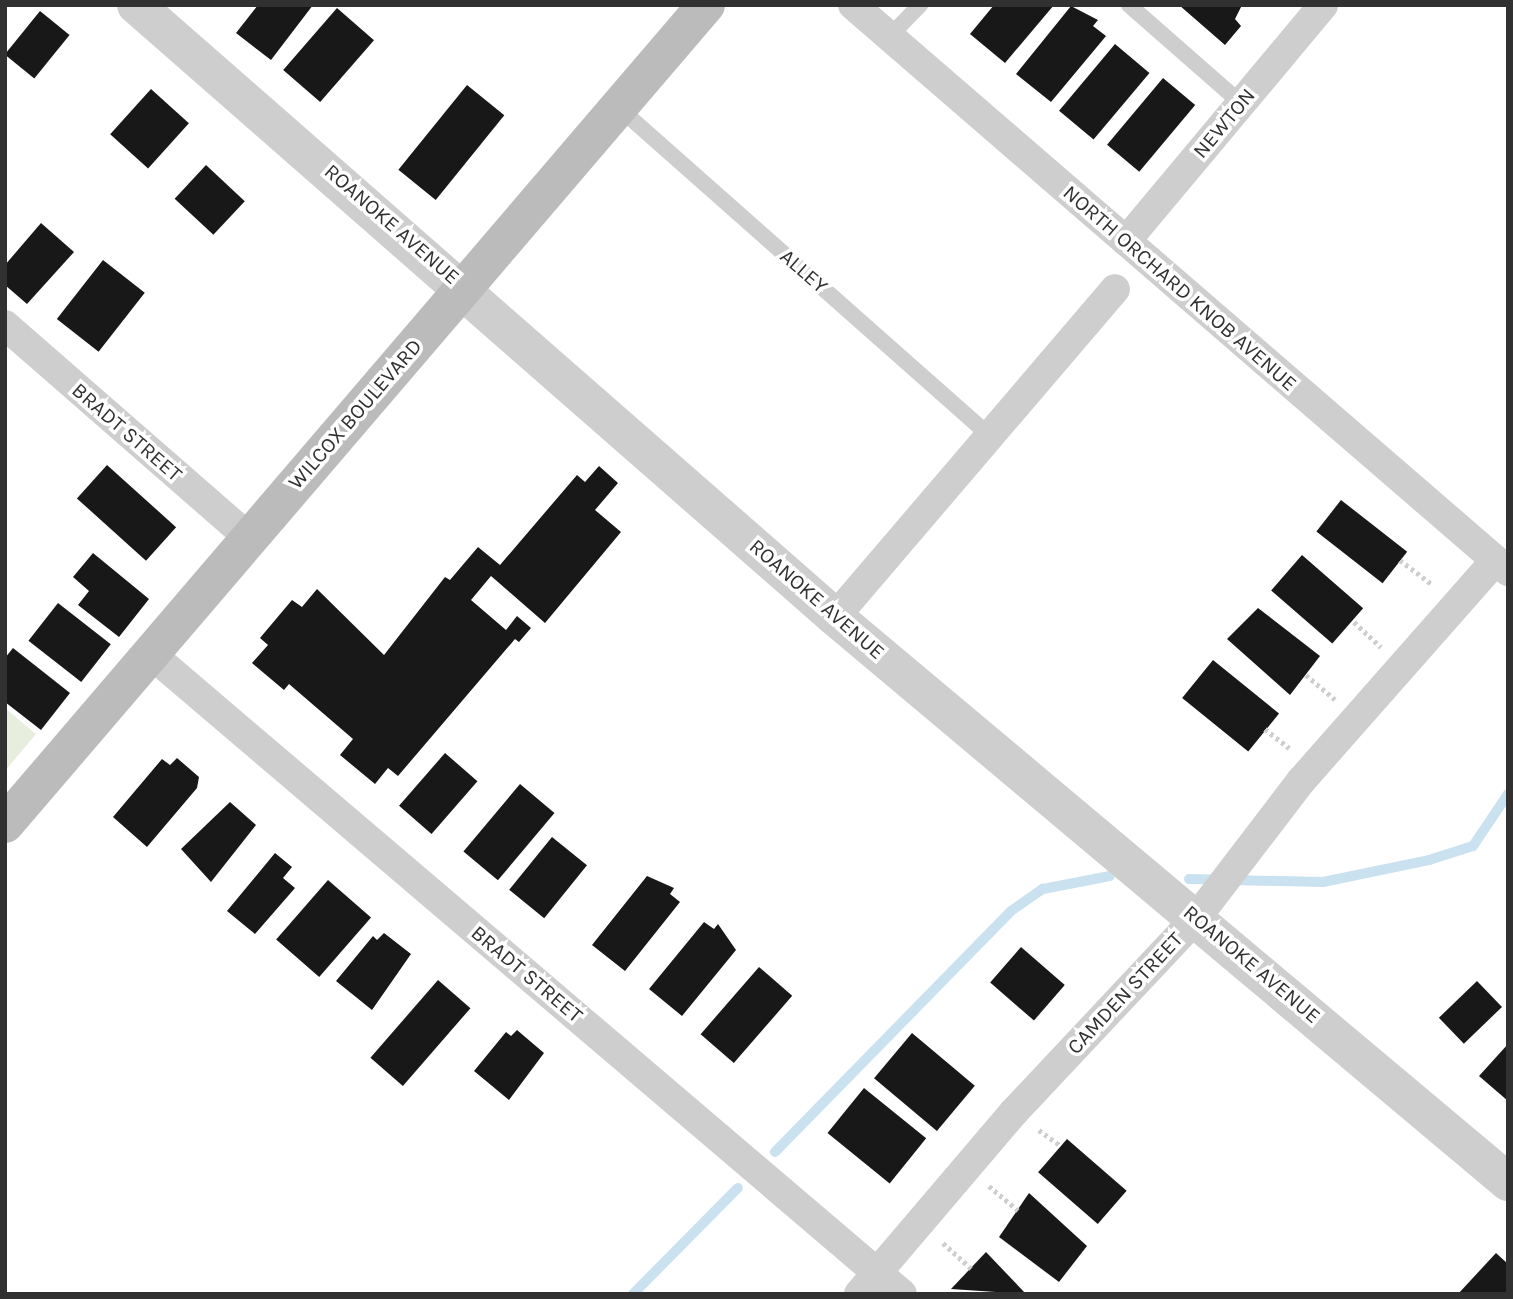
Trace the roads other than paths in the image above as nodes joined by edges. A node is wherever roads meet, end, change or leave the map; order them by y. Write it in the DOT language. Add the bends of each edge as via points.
graph roads {
  1 [pos="136,5"];
  2 [pos="706,5"];
  3 [pos="853,5"];
  4 [pos="919,5"];
  5 [pos="1129,5"];
  6 [pos="1323,5"];
  7 [pos="889,37"];
  8 [pos="1241,103"];
  9 [pos="618,107"];
  10 [pos="1126,241"];
  11 [pos="464,286"];
  12 [pos="1115,289"];
  13 [pos="5,326"];
  14 [pos="990,436"];
  15 [pos="250,538"];
  16 [pos="1502,566"];
  17 [pos="835,617"];
  18 [pos="152,655"];
  19 [pos="5,824"];
  20 [pos="1197,917"];
  21 [pos="1508,1182"];
  22 [pos="868,1283"];
  23 [pos="902,1294"];
  1 -- 11 [label="street, ROANOKE AVENUE"];
  2 -- 9 [label="main road, WILCOX BOULEVARD"];
  3 -- 7 [label="street, NORTH ORCHARD KNOB AVENUE"];
  4 -- 7 [label="lane"];
  5 -- 8 [label="lane"];
  6 -- 8 [label="street, NEWTON"];
  7 -- 10 [label="street, NORTH ORCHARD KNOB AVENUE"];
  8 -- 10 [label="street, NEWTON"];
  9 -- 11 [label="main road, WILCOX BOULEVARD"];
  9 -- 14 [label="lane, ALLEY"];
  10 -- 16 [label="street, NORTH ORCHARD KNOB AVENUE"];
  11 -- 15 [label="main road, WILCOX BOULEVARD"];
  11 -- 17 [label="street, ROANOKE AVENUE"];
  12 -- 14 [label="street"];
  13 -- 15 [label="street, BRADT STREET"];
  14 -- 17 [label="street"];
  15 -- 18 [label="main road, WILCOX BOULEVARD"];
  16 -- 20 [label="street, CAMDEN STREET" via="1458,603 1301,781"];
  17 -- 20 [label="street, ROANOKE AVENUE"];
  18 -- 19 [label="main road, WILCOX BOULEVARD"];
  18 -- 22 [label="street, BRADT STREET"];
  20 -- 21 [label="street, ROANOKE AVENUE"];
  20 -- 22 [label="street, CAMDEN STREET"];
  22 -- 23 [label="street, BRADT STREET"];
}
